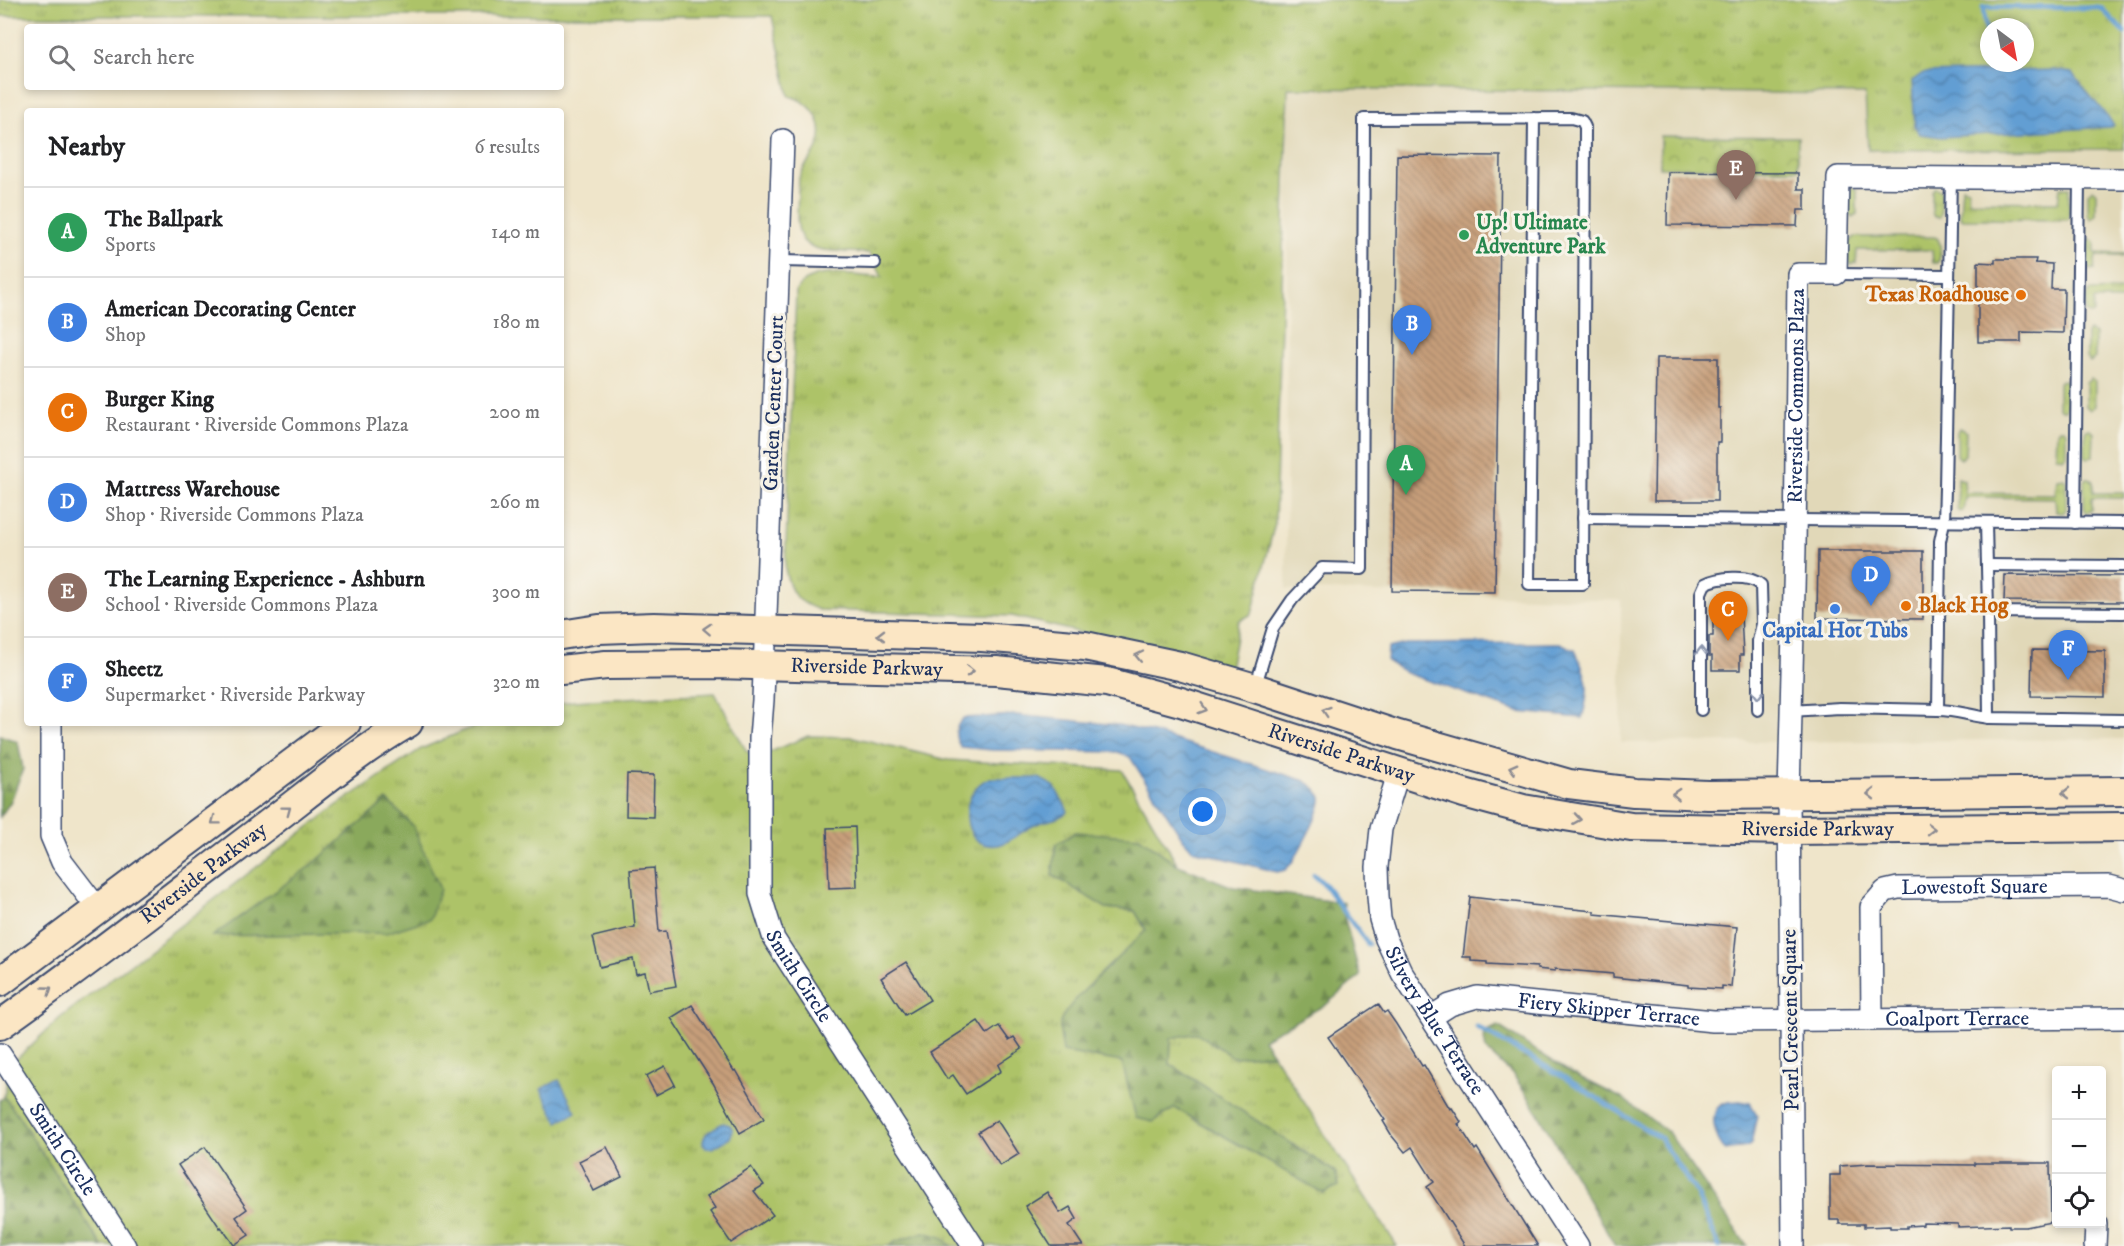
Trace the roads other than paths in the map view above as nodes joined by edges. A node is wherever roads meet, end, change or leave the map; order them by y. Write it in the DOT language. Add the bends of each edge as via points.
graph roads {
  1 [pos="1534,118"];
  2 [pos="783,140"];
  3 [pos="1951,177"];
  4 [pos="2079,178"];
  5 [pos="2124,179"];
  6 [pos="780,261"];
  7 [pos="875,263"];
  8 [pos="1836,274"];
  9 [pos="1948,275"];
  10 [pos="1583,518"];
  11 [pos="1795,521"];
  12 [pos="1944,522"];
  13 [pos="1986,522"];
  14 [pos="2075,523"];
  15 [pos="2124,523"];
  16 [pos="1987,565"];
  17 [pos="2124,566"];
  18 [pos="1988,612"];
  19 [pos="2124,613"];
  20 [pos="765,631"];
  21 [pos="564,635"];
  22 [pos="765,666"];
  23 [pos="564,670"];
  24 [pos="1255,688"];
  25 [pos="1701,710"];
  26 [pos="1758,710"];
  27 [pos="1938,710"];
  28 [pos="1790,711"];
  29 [pos="1989,718"];
  30 [pos="2124,720"];
  31 [pos="51,726"];
  32 [pos="342,726"];
  33 [pos="403,726"];
  34 [pos="1399,771"];
  35 [pos="2124,791"];
  36 [pos="1789,795"];
  37 [pos="2124,827"];
  38 [pos="1789,830"];
  39 [pos="2124,890"];
  40 [pos="98,909"];
  41 [pos="0,982"];
  42 [pos="1431,1017"];
  43 [pos="2124,1018"];
  44 [pos="1872,1020"];
  45 [pos="1792,1022"];
  46 [pos="0,1024"];
  47 [pos="0,1053"];
  48 [pos="2096,1228"];
  49 [pos="125,1246"];
  50 [pos="973,1246"];
  51 [pos="1578,1246"];
  52 [pos="1793,1246"];
  53 [pos="2095,1246"];
  1 -- 10 [label="lane" via="1571,118 1582,121 1585,127"];
  1 -- 10 [label="lane" via="1529,584 1583,584"];
  1 -- 24 [label="lane" via="1364,119 1362,569 1322,568 1292,600 1273,628"];
  2 -- 6 [label="street, Garden Center Court"];
  3 -- 4 [label="street, Riverside Commons Plaza"];
  3 -- 8 [label="street, Riverside Commons Plaza" via="1838,177"];
  3 -- 9 [label="lane"];
  4 -- 5 [label="street, Riverside Commons Plaza"];
  4 -- 14 [label="lane"];
  6 -- 7 [label="lane"];
  6 -- 20 [label="street, Garden Center Court"];
  8 -- 9 [label="lane"];
  8 -- 11 [label="street, Riverside Commons Plaza" via="1798,274"];
  9 -- 12 [label="lane"];
  10 -- 11 [label="lane"];
  11 -- 12 [label="lane"];
  11 -- 28 [label="street, Riverside Commons Plaza"];
  12 -- 13 [label="lane"];
  12 -- 27 [label="lane" via="1940,541"];
  13 -- 14 [label="lane"];
  13 -- 16 [label="lane"];
  14 -- 15 [label="lane"];
  16 -- 17 [label="lane"];
  16 -- 18 [label="lane"];
  18 -- 19 [label="lane"];
  18 -- 29 [label="lane"];
  20 -- 21 [label="main road, Riverside Parkway, one-way" via="654,627"];
  20 -- 22 [label="street, Garden Center Court"];
  24 -- 20 [label="main road, Riverside Parkway, one-way" via="1154,659 1054,642"];
  22 -- 23 [label="main road, Riverside Parkway" via="660,663"];
  22 -- 34 [label="main road, Riverside Parkway, one-way" via="996,671 1107,682"];
  22 -- 50 [label="street, Smith Circle" via="759,864 766,919 779,948"];
  36 -- 24 [label="main road, Riverside Parkway, one-way" via="1645,793 1569,784"];
  25 -- 26 [label="lane, one-way" via="1701,593 1713,579 1748,579 1761,585"];
  27 -- 28 [label="lane"];
  27 -- 29 [label="lane"];
  28 -- 36 [label="street, Riverside Commons Plaza"];
  29 -- 30 [label="lane"];
  31 -- 40 [label="street" via="51,836 62,862"];
  32 -- 40 [label="main road, Riverside Parkway, one-way"];
  46 -- 33 [label="main road, Riverside Parkway, one-way"];
  34 -- 38 [label="main road, Riverside Parkway, one-way" via="1522,809 1602,823 1665,829"];
  34 -- 42 [label="street, Silvery Blue Terrace" via="1381,829 1377,867 1380,919 1402,973"];
  35 -- 36 [label="main road, Riverside Parkway, one-way"];
  36 -- 38 [label="street, Pearl Crescent Square"];
  38 -- 37 [label="main road, Riverside Parkway, one-way"];
  38 -- 45 [label="street, Pearl Crescent Square"];
  39 -- 44 [label="street, Lowestoft Square" via="2098,886 1885,891 1871,907"];
  40 -- 41 [label="main road, Riverside Parkway"];
  42 -- 45 [label="street, Fiery Skipper Terrace" via="1450,1005 1477,997 1713,1021"];
  42 -- 51 [label="street, Silvery Blue Terrace"];
  43 -- 44 [label="street, Coalport Terrace"];
  44 -- 45 [label="street, Coalport Terrace"];
  45 -- 52 [label="street, Pearl Crescent Square"];
  47 -- 49 [label="street, Smith Circle"];
  48 -- 53 [label="street"];
}
